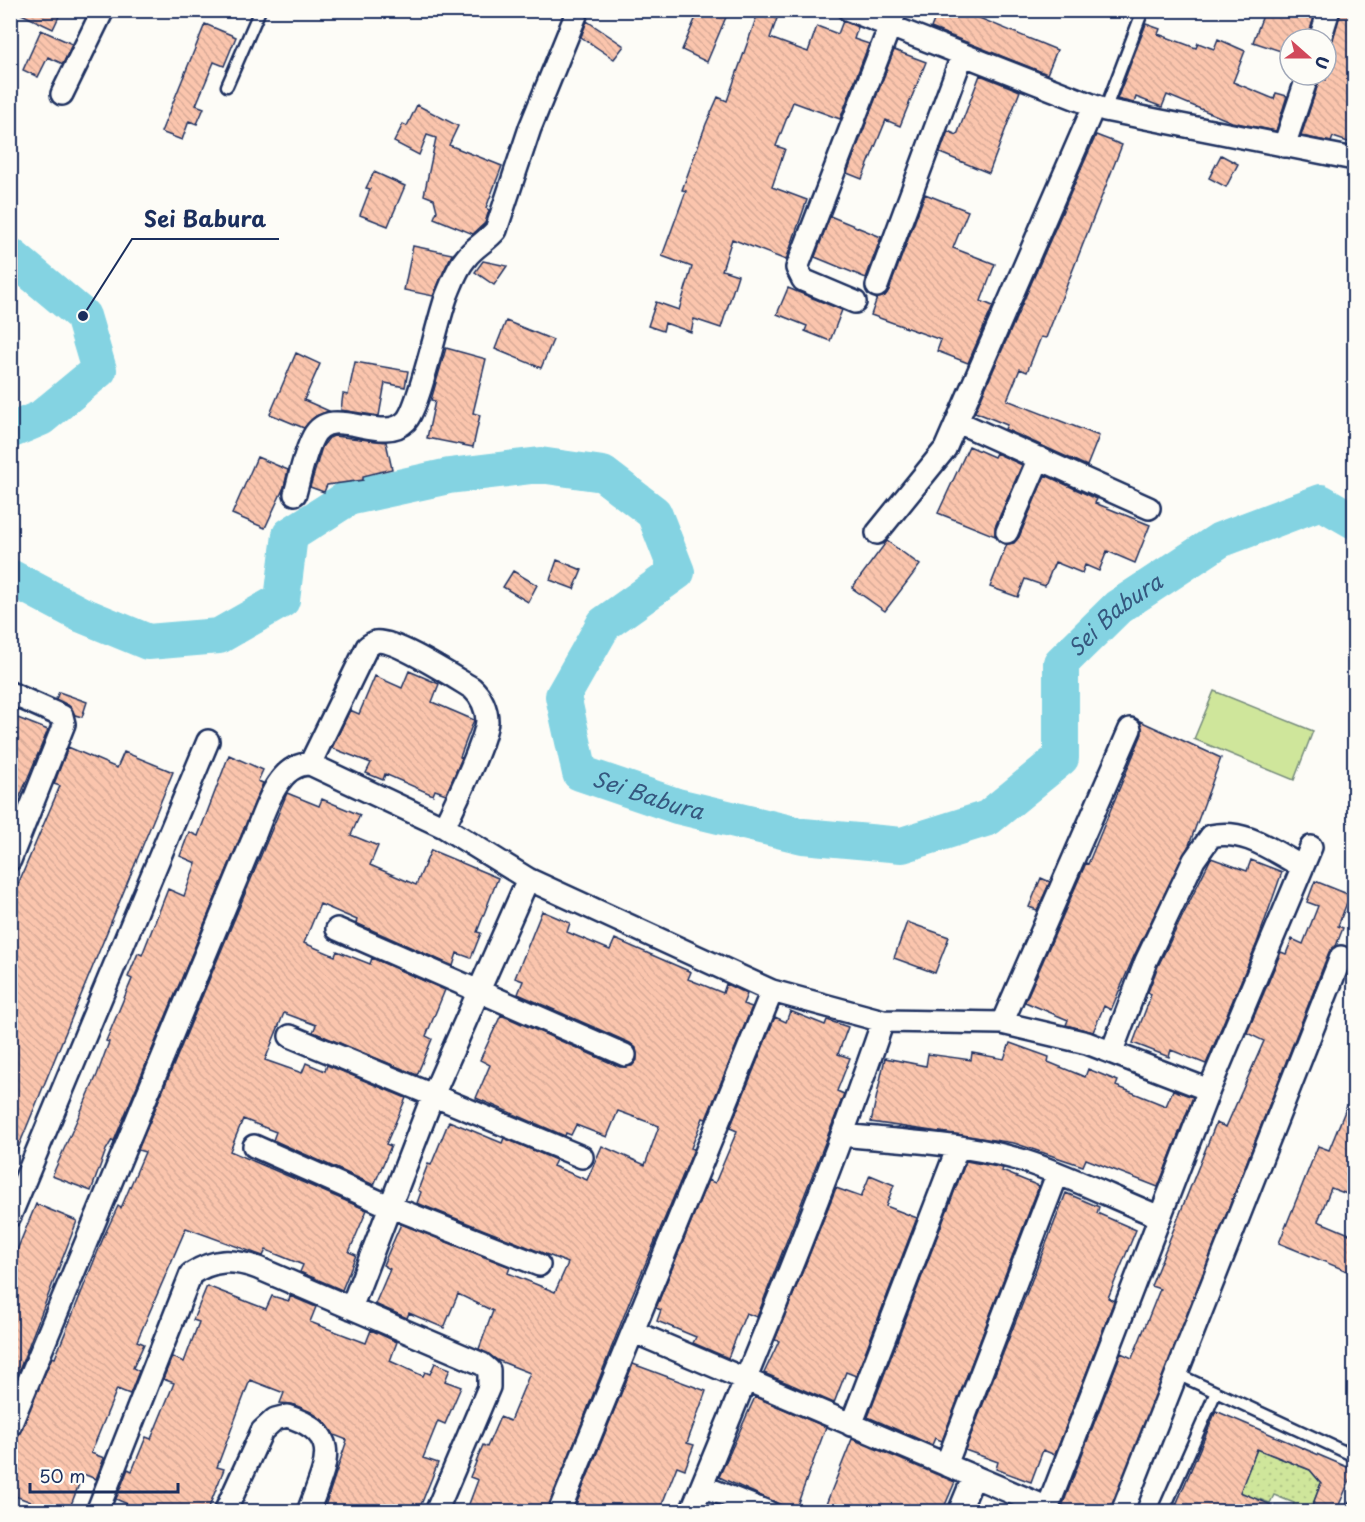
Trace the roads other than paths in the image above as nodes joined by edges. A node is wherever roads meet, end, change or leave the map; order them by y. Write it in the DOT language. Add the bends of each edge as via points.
graph roads {
  1 [pos="103,10"];
  2 [pos="260,10"];
  3 [pos="578,10"];
  4 [pos="849,10"];
  5 [pos="1143,10"];
  6 [pos="1329,10"];
  7 [pos="892,18"];
  8 [pos="1324,27"];
  9 [pos="962,56"];
  10 [pos="227,87"];
  11 [pos="1304,87"];
  12 [pos="62,94"];
  13 [pos="1100,108"];
  14 [pos="1284,146"];
  15 [pos="1354,159"];
  16 [pos="877,286"];
  17 [pos="855,302"];
  18 [pos="958,422"];
  19 [pos="1039,458"];
  20 [pos="295,494"];
  21 [pos="1149,508"];
  22 [pos="1007,532"];
  23 [pos="877,533"];
  24 [pos="10,693"];
  25 [pos="1130,729"];
  26 [pos="208,741"];
  27 [pos="310,764"];
  28 [pos="444,827"];
  29 [pos="16,831"];
  30 [pos="1311,847"];
  31 [pos="10,860"];
  32 [pos="1301,866"];
  33 [pos="528,879"];
  34 [pos="337,929"];
  35 [pos="1341,957"];
  36 [pos="772,991"];
  37 [pos="477,992"];
  38 [pos="883,1021"];
  39 [pos="1002,1023"];
  40 [pos="290,1036"];
  41 [pos="1112,1051"];
  42 [pos="625,1055"];
  43 [pos="1209,1090"];
  44 [pos="433,1095"];
  45 [pos="844,1135"];
  46 [pos="254,1146"];
  47 [pos="958,1147"];
  48 [pos="582,1157"];
  49 [pos="1057,1175"];
  50 [pos="389,1206"];
  51 [pos="10,1216"];
  52 [pos="1160,1217"];
  53 [pos="539,1265"];
  54 [pos="351,1308"];
  55 [pos="634,1332"];
  56 [pos="1174,1373"];
  57 [pos="747,1380"];
  58 [pos="1216,1392"];
  59 [pos="850,1425"];
  60 [pos="10,1426"];
  61 [pos="1354,1456"];
  62 [pos="946,1465"];
  63 [pos="974,1476"];
  64 [pos="702,1486"];
  65 [pos="1354,1506"];
  66 [pos="1047,1510"];
  67 [pos="97,1512"];
  68 [pos="225,1512"];
  69 [pos="308,1512"];
  70 [pos="436,1512"];
  71 [pos="559,1512"];
  72 [pos="691,1512"];
  73 [pos="768,1512"];
  74 [pos="958,1512"];
  75 [pos="1122,1512"];
  76 [pos="1164,1512"];
  77 [pos="1352,1512"];
  1 -- 12 [label="street"];
  2 -- 10 [label="lane"];
  3 -- 20 [label="street" via="530,128 496,230 467,257 447,295 407,419 394,428 342,423 321,428 313,436"];
  4 -- 7 [label="street"];
  5 -- 13 [label="lane"];
  6 -- 8 [label="street"];
  7 -- 9 [label="street"];
  7 -- 17 [label="street" via="797,268 803,280"];
  9 -- 13 [label="street"];
  9 -- 16 [label="street"];
  11 -- 14 [label="street"];
  13 -- 14 [label="street"];
  13 -- 18 [label="street"];
  14 -- 15 [label="street"];
  18 -- 19 [label="street"];
  18 -- 23 [label="street" via="934,466"];
  19 -- 21 [label="street"];
  19 -- 22 [label="street"];
  24 -- 29 [label="street" via="62,716 62,733"];
  25 -- 39 [label="street"];
  26 -- 51 [label="street"];
  27 -- 28 [label="street"];
  27 -- 28 [label="street" via="367,647 386,642 405,650 479,693 485,710 486,730"];
  27 -- 60 [label="street" via="301,764 280,778"];
  28 -- 33 [label="street"];
  29 -- 31 [label="street"];
  30 -- 32 [label="street"];
  32 -- 41 [label="street" via="1254,841 1225,833 1211,836 1194,860 1146,961"];
  32 -- 43 [label="street"];
  33 -- 36 [label="street"];
  33 -- 37 [label="street"];
  34 -- 37 [label="street"];
  35 -- 56 [label="street"];
  36 -- 38 [label="street"];
  36 -- 55 [label="street"];
  37 -- 42 [label="street"];
  37 -- 44 [label="street"];
  38 -- 39 [label="street"];
  38 -- 45 [label="street"];
  39 -- 41 [label="street"];
  40 -- 44 [label="street"];
  41 -- 43 [label="street"];
  43 -- 52 [label="street"];
  44 -- 48 [label="street"];
  44 -- 50 [label="street"];
  45 -- 47 [label="street"];
  45 -- 57 [label="street"];
  46 -- 50 [label="street"];
  47 -- 49 [label="street" via="1014,1159"];
  47 -- 59 [label="street"];
  49 -- 52 [label="street"];
  49 -- 62 [label="street"];
  50 -- 53 [label="street"];
  50 -- 54 [label="street"];
  52 -- 66 [label="street"];
  54 -- 67 [label="street" via="242,1263 223,1260 204,1265 191,1274"];
  54 -- 70 [label="street" via="489,1370 489,1387"];
  55 -- 57 [label="street"];
  55 -- 71 [label="street"];
  56 -- 58 [label="lane"];
  56 -- 75 [label="street"];
  57 -- 59 [label="street"];
  57 -- 64 [label="street"];
  58 -- 61 [label="lane"];
  58 -- 76 [label="lane"];
  59 -- 62 [label="street"];
  62 -- 63 [label="street"];
  63 -- 66 [label="street"];
  63 -- 74 [label="street"];
  64 -- 72 [label="street"];
  64 -- 73 [label="street"];
  65 -- 77 [label="lane"];
  68 -- 69 [label="street" via="262,1431 275,1419 287,1416 318,1431 328,1448"];
}
